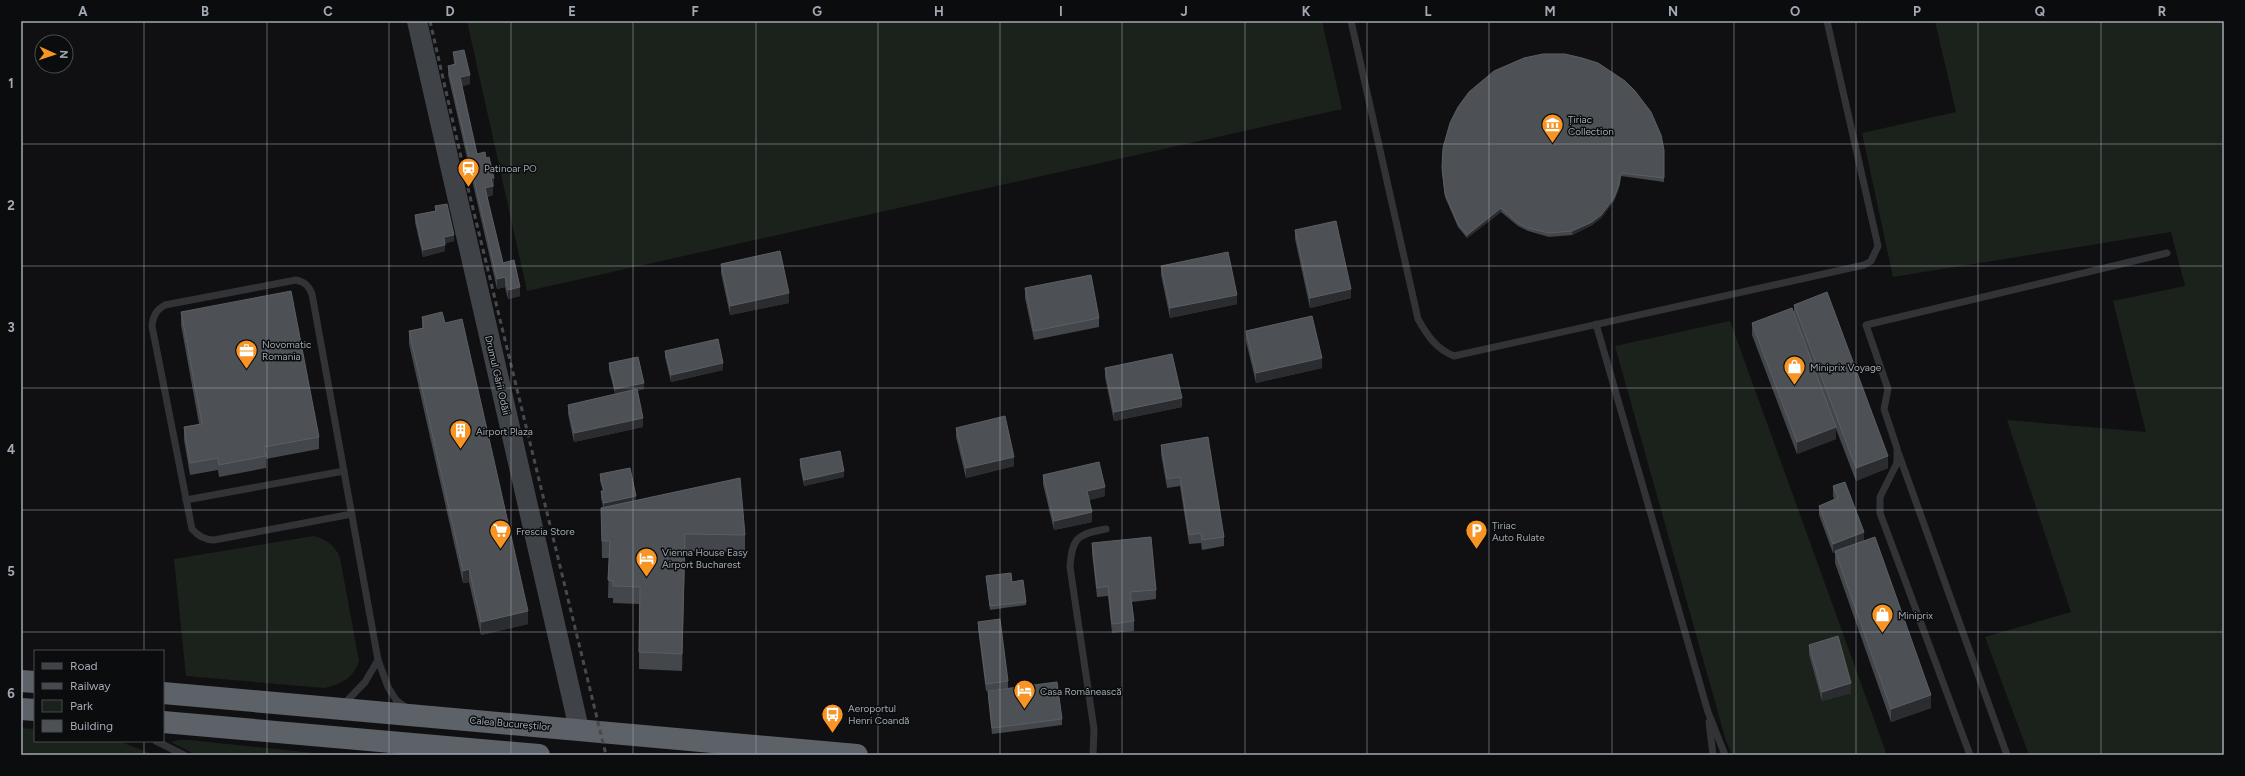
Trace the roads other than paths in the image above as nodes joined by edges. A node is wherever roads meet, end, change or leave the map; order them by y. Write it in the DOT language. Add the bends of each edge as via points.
graph roads {
  1 [pos="417,21"];
  2 [pos="1351,21"];
  3 [pos="1827,21"];
  4 [pos="2167,253"];
  5 [pos="1596,324"];
  6 [pos="1897,448"];
  7 [pos="344,471"];
  8 [pos="186,500"];
  9 [pos="352,514"];
  10 [pos="1106,529"];
  11 [pos="378,660"];
  12 [pos="21,681"];
  13 [pos="34,682"];
  14 [pos="164,693"];
  15 [pos="340,708"];
  16 [pos="21,709"];
  17 [pos="34,710"];
  18 [pos="1708,712"];
  19 [pos="416,716"];
  20 [pos="164,722"];
  21 [pos="579,729"];
  22 [pos="158,742"];
  23 [pos="481,752"];
  24 [pos="184,755"];
  25 [pos="539,755"];
  26 [pos="857,755"];
  27 [pos="1093,755"];
  28 [pos="1713,755"];
  29 [pos="1725,755"];
  30 [pos="1970,755"];
  31 [pos="2007,755"];
  1 -- 21 [label="street, Drumul Gării Odăii"];
  2 -- 5 [label="lane" via="1418,319 1430,338 1444,352 1454,356"];
  3 -- 5 [label="lane" via="1878,246 1871,261 1864,265"];
  4 -- 6 [label="lane" via="1866,325 1888,389 1884,409"];
  5 -- 18 [label="lane"];
  6 -- 30 [label="lane" via="1897,463 1880,497 1880,513"];
  6 -- 31 [label="lane"];
  7 -- 8 [label="lane"];
  7 -- 8 [label="lane" via="312,294 303,281 296,280 165,305 153,316 152,326"];
  7 -- 9 [label="lane"];
  8 -- 9 [label="lane" via="192,529 207,540"];
  9 -- 11 [label="lane"];
  10 -- 27 [label="lane" via="1085,533 1076,540 1071,552 1070,567 1094,729"];
  11 -- 15 [label="lane" via="365,682"];
  11 -- 19 [label="lane" via="396,700"];
  12 -- 13 [label="highway"];
  14 -- 15 [label="highway, Calea Bucureștilor"];
  15 -- 19 [label="highway, Calea Bucureștilor"];
  16 -- 17 [label="highway"];
  18 -- 28 [label="lane"];
  18 -- 29 [label="lane"];
  19 -- 21 [label="highway, Calea Bucureștilor"];
  20 -- 23 [label="highway"];
  21 -- 26 [label="highway, Calea Bucureștilor"];
  22 -- 24 [label="lane"];
  23 -- 25 [label="highway"];
}
